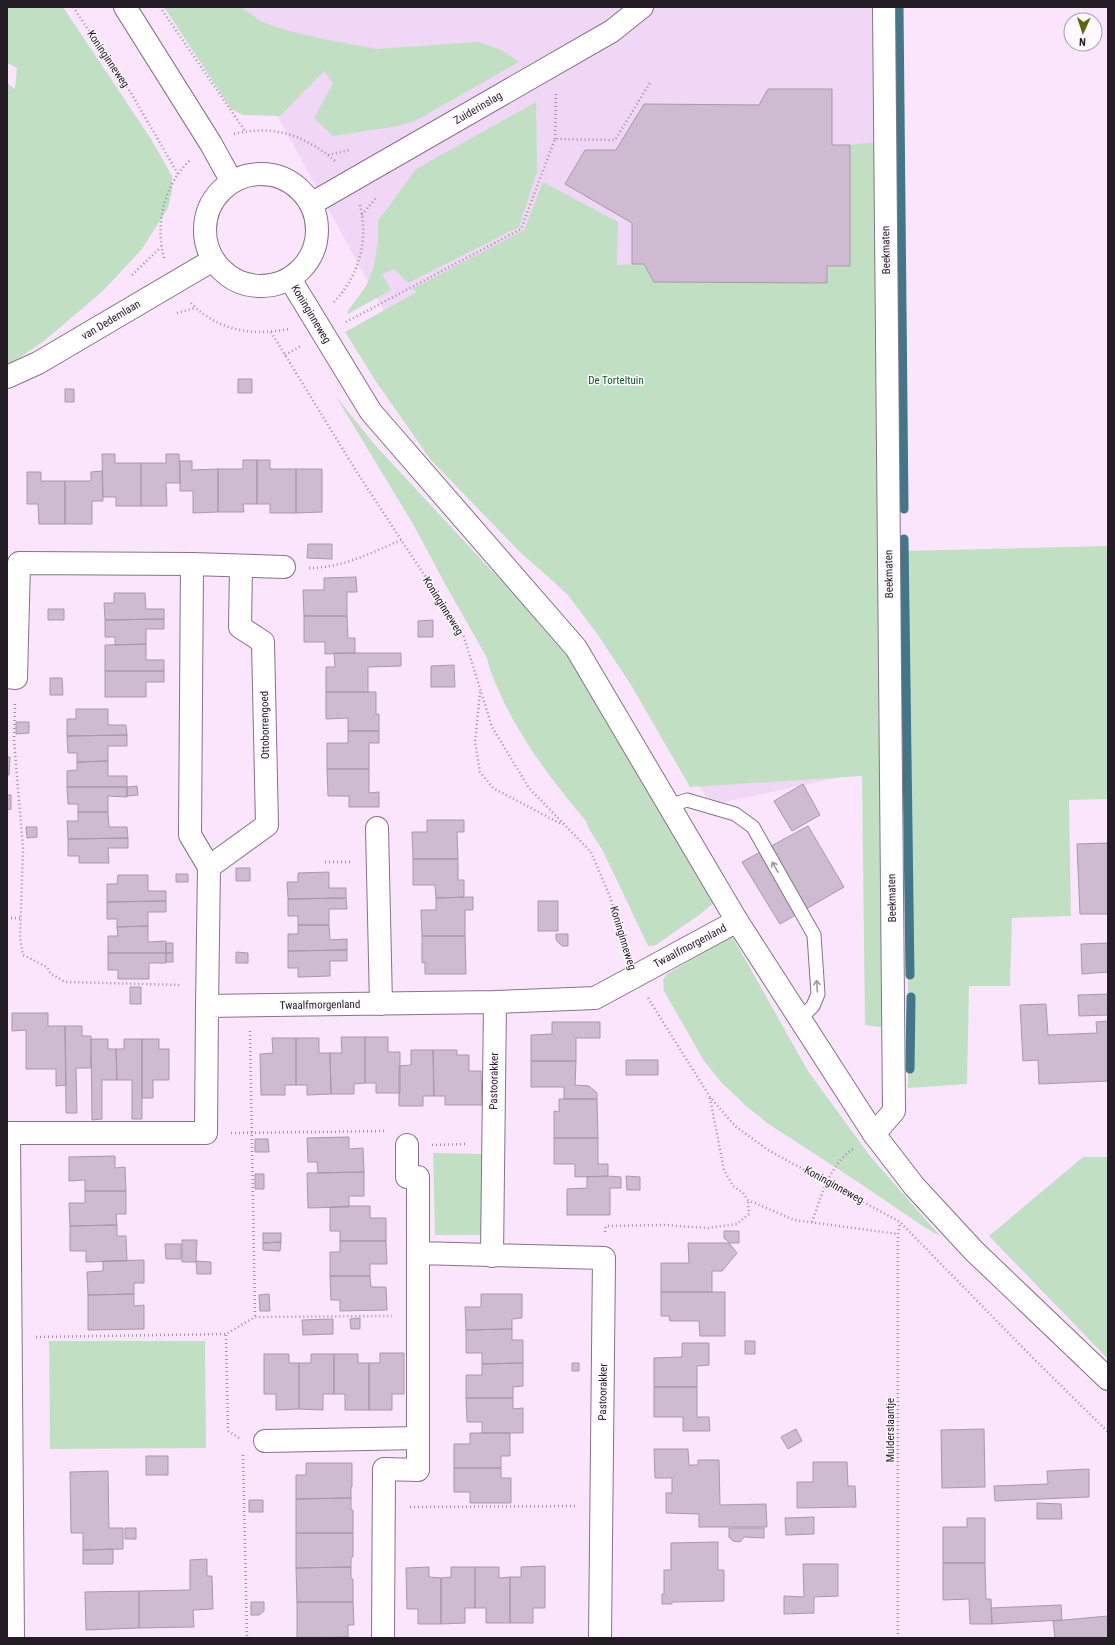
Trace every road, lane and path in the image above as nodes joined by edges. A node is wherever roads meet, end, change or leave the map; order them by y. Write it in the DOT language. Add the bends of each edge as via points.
graph roads {
  1 [pos="73,7"];
  2 [pos="125,7"];
  3 [pos="160,7"];
  4 [pos="642,7"];
  5 [pos="884,7"];
  6 [pos="545,70"];
  7 [pos="651,81"];
  8 [pos="245,131"];
  9 [pos="555,139"];
  10 [pos="211,144"];
  11 [pos="178,174"];
  12 [pos="232,182"];
  13 [pos="351,182"];
  14 [pos="311,204"];
  15 [pos="214,260"];
  16 [pos="290,279"];
  17 [pos="174,283"];
  18 [pos="319,326"];
  19 [pos="271,332"];
  20 [pos="285,355"];
  21 [pos="7,377"];
  22 [pos="401,540"];
  23 [pos="192,564"];
  24 [pos="241,567"];
  25 [pos="284,568"];
  26 [pos="12,678"];
  27 [pos="480,689"];
  28 [pos="669,806"];
  29 [pos="565,826"];
  30 [pos="377,828"];
  31 [pos="209,867"];
  32 [pos="7,918"];
  33 [pos="21,918"];
  34 [pos="737,921"];
  35 [pos="635,976"];
  36 [pos="207,996"];
  37 [pos="495,1002"];
  38 [pos="381,1004"];
  39 [pos="249,1006"];
  40 [pos="800,1019"];
  41 [pos="710,1097"];
  42 [pos="8,1133"];
  43 [pos="250,1133"];
  44 [pos="206,1134"];
  45 [pos="874,1134"];
  46 [pos="493,1144"];
  47 [pos="407,1145"];
  48 [pos="827,1181"];
  49 [pos="748,1200"];
  50 [pos="812,1222"];
  51 [pos="900,1222"];
  52 [pos="898,1234"];
  53 [pos="418,1254"];
  54 [pos="492,1256"];
  55 [pos="604,1258"];
  56 [pos="418,1315"];
  57 [pos="255,1317"];
  58 [pos="226,1334"];
  59 [pos="10,1337"];
  60 [pos="1108,1379"];
  61 [pos="1108,1432"];
  62 [pos="418,1438"];
  63 [pos="243,1441"];
  64 [pos="265,1441"];
  65 [pos="9,1462"];
  66 [pos="602,1506"];
  67 [pos="384,1508"];
  68 [pos="13,1638"];
  69 [pos="247,1638"];
  70 [pos="383,1638"];
  71 [pos="600,1638"];
  72 [pos="898,1638"];
  1 -- 11 [label="path, Koninginneweg" via="131,93"];
  2 -- 10 [label="street"];
  3 -- 8 [label="path"];
  4 -- 6 [label="street, Zuiderinslag" via="612,31"];
  5 -- 45 [label="street, Beekmaten" via="894,1111"];
  6 -- 9 [label="path" via="556,91"];
  6 -- 13 [label="street, Zuiderinslag"];
  7 -- 9 [label="path" via="615,140"];
  8 -- 10 [label="path"];
  8 -- 13 [label="path" via="263,130 298,136 328,155 341,167"];
  9 -- 18 [label="path" via="521,229"];
  10 -- 11 [label="path" via="198,152"];
  10 -- 12 [label="street"];
  11 -- 17 [label="path" via="169,191 160,228 161,247"];
  12 -- 14 [label="street" via="244,176 270,174 294,184"];
  12 -- 15 [label="street" via="212,203 207,217 205,232"];
  13 -- 14 [label="street, Zuiderinslag"];
  13 -- 18 [label="path" via="358,198 364,232 359,260 350,281 328,308"];
  14 -- 16 [label="street" via="318,231 316,245 310,259"];
  15 -- 16 [label="street" via="228,276 248,285 269,286"];
  15 -- 17 [label="street, van Dedemlaan"];
  16 -- 18 [label="street, Koninginneweg"];
  17 -- 19 [label="path" via="195,308 223,325 238,330"];
  17 -- 21 [label="street, van Dedemlaan" via="38,363"];
  18 -- 19 [label="path"];
  18 -- 20 [label="path"];
  18 -- 28 [label="street, Koninginneweg" via="371,412 576,648"];
  19 -- 20 [label="path, Koninginneweg"];
  20 -- 22 [label="path, Koninginneweg"];
  22 -- 25 [label="path" via="359,559 321,568"];
  22 -- 27 [label="path, Koninginneweg" via="463,634"];
  23 -- 24 [label="street"];
  23 -- 26 [label="street" via="19,563"];
  23 -- 31 [label="street" via="190,836"];
  24 -- 25 [label="street"];
  24 -- 31 [label="street, Ottoborrengoed" via="240,626 263,642 267,825"];
  26 -- 33 [label="path" via="14,740 23,848"];
  27 -- 29 [label="path, Koninginneweg" via="492,727 529,788"];
  27 -- 29 [label="path" via="475,742 480,772 492,788"];
  28 -- 34 [label="street, Koninginneweg"];
  40 -- 28 [label="lane, one-way" via="813,1006 818,994 814,935 753,827 735,814 687,800"];
  29 -- 35 [label="path, Koninginneweg" via="591,852 610,897"];
  30 -- 38 [label="street"];
  31 -- 36 [label="street"];
  32 -- 33 [label="path"];
  33 -- 36 [label="path" via="20,938 23,955 47,967 51,974 65,982"];
  34 -- 35 [label="street, Twaalfmorgenland"];
  34 -- 40 [label="street, Koninginneweg"];
  35 -- 37 [label="street, Twaalfmorgenland" via="595,998"];
  35 -- 41 [label="path, Koninginneweg"];
  36 -- 39 [label="street, Twaalfmorgenland"];
  36 -- 44 [label="street"];
  37 -- 38 [label="street, Twaalfmorgenland"];
  37 -- 46 [label="street, Pastoorakker"];
  38 -- 39 [label="street, Twaalfmorgenland"];
  39 -- 43 [label="path"];
  40 -- 45 [label="street, Koninginneweg"];
  41 -- 48 [label="path, Koninginneweg" via="735,1126 768,1150"];
  41 -- 49 [label="path" via="724,1170 733,1186 743,1192"];
  42 -- 44 [label="street"];
  42 -- 59 [label="street"];
  43 -- 44 [label="path"];
  43 -- 47 [label="path" via="399,1131 398,1146"];
  43 -- 57 [label="path"];
  45 -- 48 [label="path" via="844,1155"];
  45 -- 60 [label="street, Koninginneweg" via="914,1186 974,1251"];
  46 -- 47 [label="path"];
  46 -- 54 [label="street, Pastoorakker"];
  47 -- 53 [label="street" via="407,1177 418,1177"];
  48 -- 50 [label="path"];
  48 -- 51 [label="path, Koninginneweg"];
  49 -- 50 [label="path" via="794,1220"];
  49 -- 55 [label="path" via="749,1214 737,1224 707,1228 606,1226"];
  50 -- 52 [label="path"];
  51 -- 52 [label="path, Mulderslaantje"];
  51 -- 61 [label="path, Koninginneweg"];
  52 -- 72 [label="path, Mulderslaantje"];
  53 -- 54 [label="street"];
  53 -- 56 [label="street"];
  54 -- 55 [label="street"];
  55 -- 66 [label="street, Pastoorakker"];
  56 -- 57 [label="path"];
  56 -- 62 [label="street"];
  57 -- 58 [label="path"];
  58 -- 59 [label="path"];
  58 -- 63 [label="path" via="228,1431"];
  59 -- 65 [label="street"];
  62 -- 64 [label="street"];
  62 -- 67 [label="street" via="418,1470 384,1470"];
  63 -- 64 [label="path"];
  63 -- 69 [label="path"];
  65 -- 68 [label="street"];
  66 -- 67 [label="path"];
  66 -- 71 [label="street, Pastoorakker"];
  67 -- 70 [label="street"];
}
